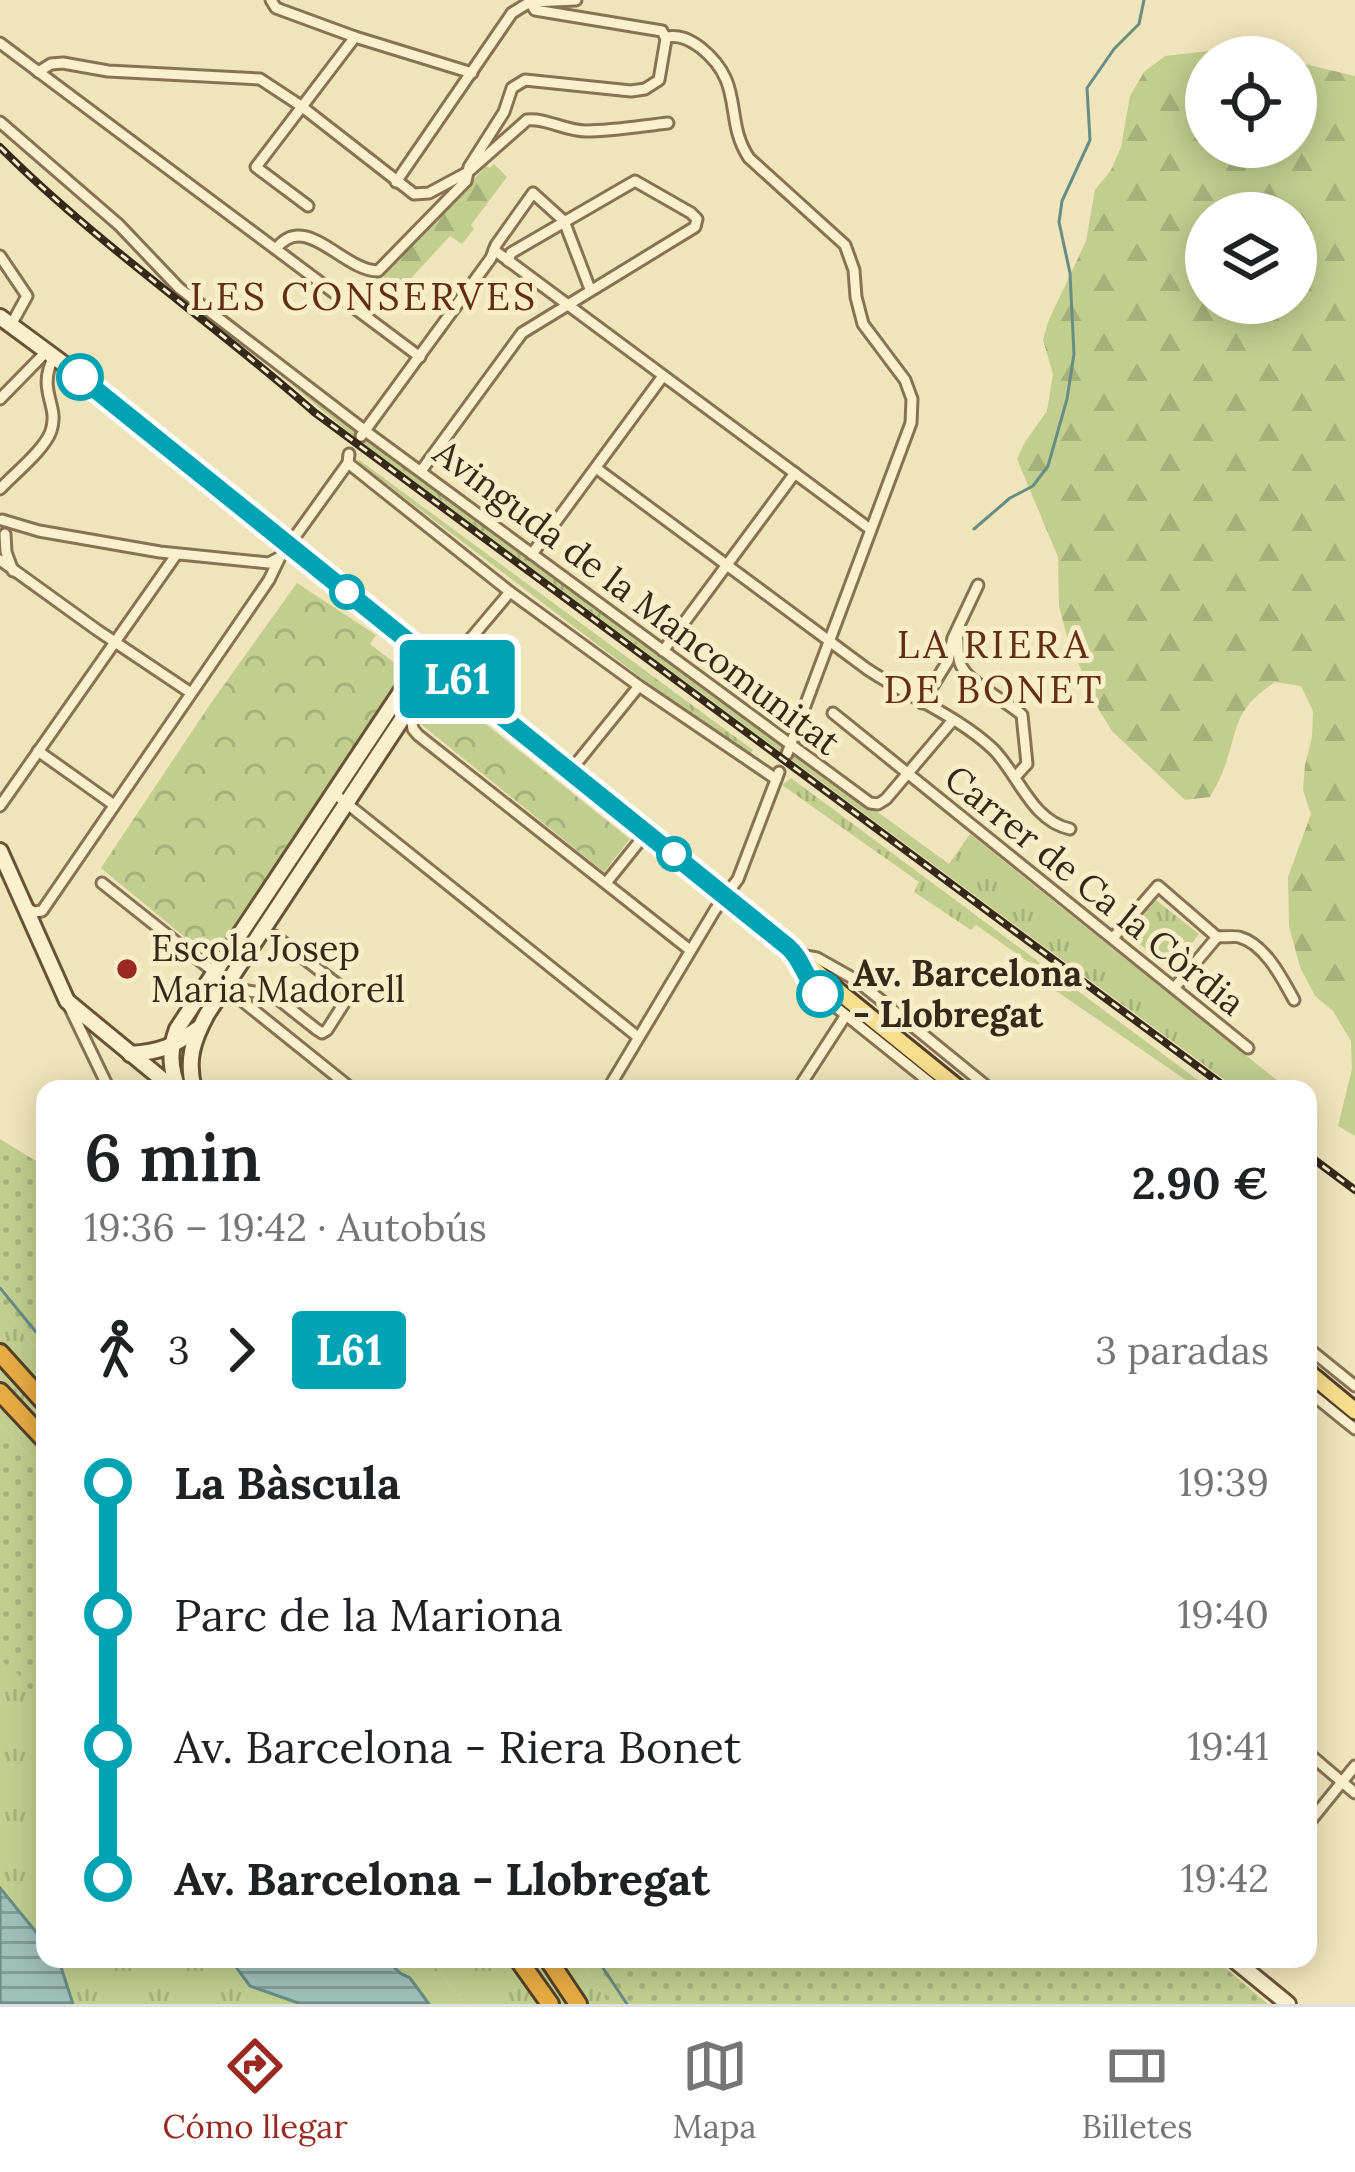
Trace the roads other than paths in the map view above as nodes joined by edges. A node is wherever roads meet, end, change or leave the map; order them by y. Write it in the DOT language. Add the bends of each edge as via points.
graph roads {
  1 [pos="270,0"];
  2 [pos="576,0"];
  3 [pos="530,2"];
  4 [pos="355,37"];
  5 [pos="666,37"];
  6 [pos="0,44"];
  7 [pos="38,72"];
  8 [pos="472,73"];
  9 [pos="301,106"];
  10 [pos="0,122"];
  11 [pos="668,123"];
  12 [pos="468,172"];
  13 [pos="396,182"];
  14 [pos="308,206"];
  15 [pos="564,221"];
  16 [pos="276,248"];
  17 [pos="494,250"];
  18 [pos="0,256"];
  19 [pos="508,261"];
  20 [pos="590,289"];
  21 [pos="567,303"];
  22 [pos="6,321"];
  23 [pos="51,354"];
  24 [pos="420,357"];
  25 [pos="663,376"];
  26 [pos="0,399"];
  27 [pos="363,434"];
  28 [pos="596,468"];
  29 [pos="421,471"];
  30 [pos="795,473"];
  31 [pos="0,489"];
  32 [pos="1,519"];
  33 [pos="871,529"];
  34 [pos="3,538"];
  35 [pos="284,551"];
  36 [pos="532,554"];
  37 [pos="176,555"];
  38 [pos="0,560"];
  39 [pos="726,565"];
  40 [pos="13,572"];
  41 [pos="978,585"];
  42 [pos="510,592"];
  43 [pos="957,633"];
  44 [pos="829,641"];
  45 [pos="116,643"];
  46 [pos="663,651"];
  47 [pos="426,654"];
  48 [pos="446,669"];
  49 [pos="639,686"];
  50 [pos="191,693"];
  51 [pos="922,703"];
  52 [pos="409,711"];
  53 [pos="833,712"];
  54 [pos="953,720"];
  55 [pos="788,748"];
  56 [pos="38,752"];
  57 [pos="571,770"];
  58 [pos="907,774"];
  59 [pos="1016,776"];
  60 [pos="340,798"];
  61 [pos="114,805"];
  62 [pos="0,806"];
  63 [pos="1070,829"];
  64 [pos="646,832"];
  65 [pos="0,851"];
  66 [pos="102,883"];
  67 [pos="606,883"];
  68 [pos="726,896"];
  69 [pos="22,903"];
  70 [pos="275,936"];
  71 [pos="1217,937"];
  72 [pos="1113,938"];
  73 [pos="690,950"];
  74 [pos="796,954"];
  75 [pos="214,972"];
  76 [pos="225,987"];
  77 [pos="1175,987"];
  78 [pos="867,989"];
  79 [pos="833,996"];
  80 [pos="1294,1000"];
  81 [pos="67,1001"];
  82 [pos="846,1015"];
  83 [pos="199,1028"];
  84 [pos="638,1037"];
  85 [pos="171,1047"];
  86 [pos="1248,1048"];
  87 [pos="130,1054"];
  88 [pos="105,1080"];
  89 [pos="164,1080"];
  90 [pos="174,1080"];
  91 [pos="192,1080"];
  92 [pos="341,1080"];
  93 [pos="613,1080"];
  94 [pos="804,1080"];
  95 [pos="927,1080"];
  96 [pos="947,1080"];
  97 [pos="979,1080"];
  98 [pos="0,1353"];
  99 [pos="1317,1355"];
  100 [pos="1317,1379"];
  101 [pos="1355,1386"];
  102 [pos="0,1392"];
  103 [pos="36,1392"];
  104 [pos="1317,1398"];
  105 [pos="1355,1411"];
  106 [pos="1355,1429"];
  107 [pos="36,1430"];
  108 [pos="1317,1761"];
  109 [pos="1355,1766"];
  110 [pos="1342,1782"];
  111 [pos="1355,1793"];
  112 [pos="1317,1813"];
  113 [pos="524,1968"];
  114 [pos="554,1968"];
  115 [pos="1244,1968"];
  116 [pos="550,2004"];
  117 [pos="578,2004"];
  118 [pos="1288,2004"];
  1 -- 4 [label="street"];
  2 -- 3 [label="street"];
  3 -- 5 [label="street" via="535,10 658,29"];
  3 -- 8 [label="street" via="510,10"];
  4 -- 8 [label="street"];
  4 -- 9 [label="street"];
  5 -- 12 [label="street" via="658,80 645,89 518,82"];
  5 -- 33 [label="street" via="686,38 720,66 749,158 845,245 863,324 910,390 910,423"];
  6 -- 7 [label="street"];
  7 -- 9 [label="street" via="63,63 260,79"];
  7 -- 16 [label="street"];
  8 -- 13 [label="street"];
  9 -- 13 [label="street"];
  9 -- 14 [label="street" via="256,167"];
  10 -- 27 [label="street, Avinguda de la Mancomunitat" via="119,224 170,280"];
  11 -- 12 [label="street" via="587,131 533,118"];
  12 -- 13 [label="street" via="424,195"];
  12 -- 16 [label="street" via="378,272 305,234"];
  15 -- 17 [label="street" via="533,193"];
  15 -- 19 [label="street"];
  15 -- 20 [label="street"];
  15 -- 20 [label="street" via="635,181 697,220"];
  16 -- 24 [label="street"];
  17 -- 19 [label="street"];
  17 -- 24 [label="street"];
  18 -- 22 [label="street" via="27,296"];
  19 -- 21 [label="street"];
  20 -- 21 [label="street"];
  21 -- 25 [label="street"];
  21 -- 29 [label="street" via="522,332"];
  22 -- 23 [label="street"];
  23 -- 26 [label="street"];
  23 -- 31 [label="street" via="50,433"];
  23 -- 35 [label="street"];
  24 -- 27 [label="street"];
  25 -- 28 [label="street"];
  25 -- 30 [label="street"];
  27 -- 29 [label="street, Avinguda de la Mancomunitat"];
  28 -- 36 [label="street"];
  28 -- 39 [label="street"];
  29 -- 36 [label="street, Avinguda de la Mancomunitat"];
  30 -- 33 [label="street"];
  30 -- 39 [label="street"];
  32 -- 34 [label="street"];
  32 -- 37 [label="street"];
  33 -- 44 [label="street"];
  34 -- 40 [label="street"];
  35 -- 37 [label="street" via="264,563"];
  35 -- 42 [label="street" via="348,459"];
  35 -- 47 [label="street"];
  35 -- 50 [label="street"];
  36 -- 46 [label="street, Avinguda de la Mancomunitat"];
  37 -- 45 [label="street"];
  38 -- 40 [label="street"];
  39 -- 44 [label="street"];
  39 -- 46 [label="street"];
  40 -- 45 [label="street"];
  41 -- 43 [label="street"];
  42 -- 48 [label="street"];
  42 -- 49 [label="street"];
  43 -- 51 [label="street"];
  43 -- 59 [label="street" via="964,672 1022,715 1027,764"];
  44 -- 51 [label="street"];
  44 -- 55 [label="street"];
  45 -- 50 [label="street"];
  45 -- 56 [label="street"];
  46 -- 55 [label="street, Avinguda de la Mancomunitat"];
  47 -- 48 [label="street"];
  47 -- 60 [label="street"];
  48 -- 52 [label="street"];
  48 -- 57 [label="street"];
  49 -- 57 [label="street"];
  49 -- 68 [label="street" via="777,776"];
  50 -- 61 [label="street"];
  51 -- 54 [label="street"];
  52 -- 60 [label="street"];
  52 -- 67 [label="street" via="418,735"];
  53 -- 58 [label="street, Carrer de Ca la Còrdia"];
  54 -- 58 [label="street"];
  54 -- 59 [label="street"];
  55 -- 58 [label="street, Avinguda de la Mancomunitat" via="870,803 886,799"];
  56 -- 61 [label="street"];
  56 -- 62 [label="street"];
  57 -- 64 [label="street"];
  58 -- 72 [label="street, Carrer de Ca la Còrdia"];
  59 -- 63 [label="street" via="1036,810"];
  60 -- 75 [label="street"];
  60 -- 76 [label="street"];
  60 -- 84 [label="street"];
  61 -- 69 [label="street" via="42,910"];
  64 -- 67 [label="street"];
  64 -- 68 [label="street"];
  65 -- 69 [label="street"];
  66 -- 75 [label="street"];
  67 -- 73 [label="street"];
  68 -- 73 [label="street"];
  68 -- 74 [label="street"];
  69 -- 81 [label="street"];
  70 -- 76 [label="street" via="350,994 327,1030 273,995"];
  71 -- 72 [label="street" via="1157,886"];
  71 -- 77 [label="street"];
  71 -- 80 [label="street" via="1251,944"];
  72 -- 77 [label="street, Carrer de Ca la Còrdia"];
  73 -- 84 [label="street"];
  74 -- 78 [label="street" via="818,958"];
  74 -- 79 [label="main road"];
  75 -- 76 [label="street"];
  75 -- 85 [label="street"];
  76 -- 83 [label="street"];
  76 -- 92 [label="street"];
  77 -- 86 [label="street, Carrer de Ca la Còrdia"];
  78 -- 79 [label="street" via="848,981"];
  78 -- 97 [label="street"];
  79 -- 82 [label="street"];
  79 -- 96 [label="main road"];
  81 -- 87 [label="street"];
  81 -- 88 [label="street"];
  82 -- 94 [label="street"];
  82 -- 95 [label="street"];
  83 -- 85 [label="street"];
  83 -- 91 [label="street" via="189,1059"];
  84 -- 93 [label="street"];
  85 -- 87 [label="street"];
  85 -- 90 [label="street"];
  87 -- 89 [label="street"];
  98 -- 103 [label="highway"];
  99 -- 101 [label="street"];
  100 -- 105 [label="main road"];
  102 -- 107 [label="highway"];
  104 -- 106 [label="street"];
  108 -- 110 [label="street"];
  109 -- 110 [label="street"];
  110 -- 111 [label="street"];
  110 -- 112 [label="street"];
  113 -- 116 [label="highway"];
  114 -- 117 [label="highway"];
  115 -- 118 [label="street"];
}
